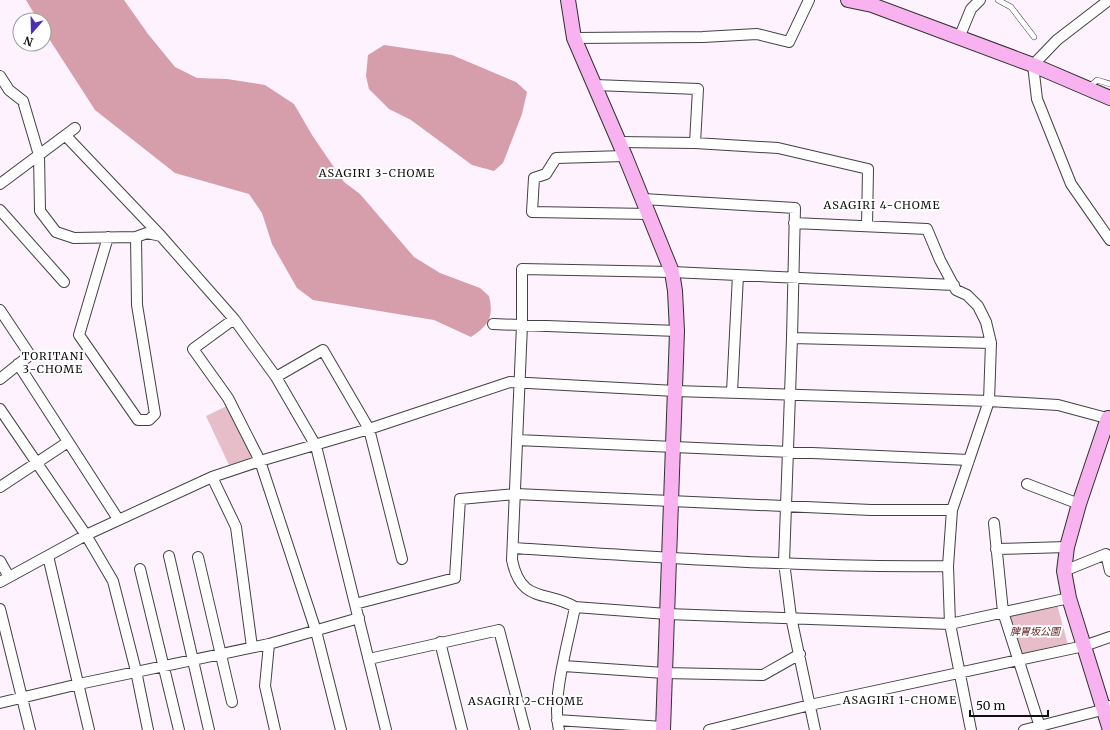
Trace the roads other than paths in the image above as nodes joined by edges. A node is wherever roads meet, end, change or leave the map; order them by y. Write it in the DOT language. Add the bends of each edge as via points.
graph roads {
  1 [pos="568,0"];
  2 [pos="809,0"];
  3 [pos="848,0"];
  4 [pos="980,0"];
  5 [pos="998,0"];
  6 [pos="1109,0"];
  7 [pos="1034,37"];
  8 [pos="574,38"];
  9 [pos="959,38"];
  10 [pos="1033,65"];
  11 [pos="0,76"];
  12 [pos="1110,84"];
  13 [pos="595,85"];
  14 [pos="1088,88"];
  15 [pos="1110,98"];
  16 [pos="75,128"];
  17 [pos="66,136"];
  18 [pos="619,142"];
  19 [pos="695,143"];
  20 [pos="40,155"];
  21 [pos="625,156"];
  22 [pos="0,184"];
  23 [pos="643,199"];
  24 [pos="0,210"];
  25 [pos="649,214"];
  26 [pos="794,223"];
  27 [pos="867,226"];
  28 [pos="108,236"];
  29 [pos="161,236"];
  30 [pos="136,237"];
  31 [pos="1110,240"];
  32 [pos="672,272"];
  33 [pos="738,275"];
  34 [pos="792,278"];
  35 [pos="64,282"];
  36 [pos="954,285"];
  37 [pos="0,310"];
  38 [pos="234,319"];
  39 [pos="493,324"];
  40 [pos="522,325"];
  41 [pos="677,331"];
  42 [pos="792,338"];
  43 [pos="991,343"];
  44 [pos="18,364"];
  45 [pos="276,377"];
  46 [pos="0,379"];
  47 [pos="519,382"];
  48 [pos="675,391"];
  49 [pos="732,392"];
  50 [pos="790,395"];
  51 [pos="989,401"];
  52 [pos="0,409"];
  53 [pos="1109,417"];
  54 [pos="369,429"];
  55 [pos="517,440"];
  56 [pos="68,442"];
  57 [pos="316,446"];
  58 [pos="673,447"];
  59 [pos="788,451"];
  60 [pos="969,460"];
  61 [pos="260,461"];
  62 [pos="37,464"];
  63 [pos="212,477"];
  64 [pos="1027,484"];
  65 [pos="0,487"];
  66 [pos="516,494"];
  67 [pos="671,502"];
  68 [pos="1079,504"];
  69 [pos="786,506"];
  70 [pos="952,510"];
  71 [pos="118,519"];
  72 [pos="994,524"];
  73 [pos="86,535"];
  74 [pos="513,548"];
  75 [pos="1068,548"];
  76 [pos="996,549"];
  77 [pos="48,556"];
  78 [pos="169,556"];
  79 [pos="198,558"];
  80 [pos="669,558"];
  81 [pos="402,559"];
  82 [pos="0,561"];
  83 [pos="784,562"];
  84 [pos="948,566"];
  85 [pos="140,570"];
  86 [pos="1064,571"];
  87 [pos="1110,571"];
  88 [pos="9,577"];
  89 [pos="0,582"];
  90 [pos="1068,598"];
  91 [pos="355,604"];
  92 [pos="575,607"];
  93 [pos="0,608"];
  94 [pos="1003,612"];
  95 [pos="667,614"];
  96 [pos="791,617"];
  97 [pos="358,618"];
  98 [pos="950,624"];
  99 [pos="316,631"];
  100 [pos="1110,637"];
  101 [pos="440,642"];
  102 [pos="269,644"];
  103 [pos="1084,646"];
  104 [pos="252,647"];
  105 [pos="221,654"];
  106 [pos="800,654"];
  107 [pos="193,659"];
  108 [pos="369,659"];
  109 [pos="1018,660"];
  110 [pos="164,665"];
  111 [pos="564,666"];
  112 [pos="136,671"];
  113 [pos="664,673"];
  114 [pos="959,673"];
  115 [pos="79,684"];
  116 [pos="22,698"];
  117 [pos="232,702"];
  118 [pos="0,703"];
  119 [pos="810,706"];
  120 [pos="1106,708"];
  121 [pos="558,725"];
  122 [pos="1040,728"];
  123 [pos="663,729"];
  124 [pos="30,730"];
  125 [pos="90,730"];
  126 [pos="148,730"];
  127 [pos="179,730"];
  128 [pos="209,730"];
  129 [pos="274,730"];
  130 [pos="340,730"];
  131 [pos="386,730"];
  132 [pos="462,730"];
  133 [pos="525,730"];
  134 [pos="709,730"];
  135 [pos="815,730"];
  136 [pos="971,730"];
  137 [pos="1024,730"];
  138 [pos="1110,730"];
  1 -- 8 [label="street"];
  2 -- 8 [label="street" via="789,42 758,34"];
  3 -- 9 [label="street" via="872,5"];
  4 -- 9 [label="street" via="971,9"];
  5 -- 7 [label="lane" via="1011,7"];
  6 -- 10 [label="street" via="1057,40"];
  8 -- 13 [label="street"];
  9 -- 10 [label="street"];
  10 -- 14 [label="street"];
  10 -- 31 [label="street" via="1036,99 1071,184"];
  11 -- 20 [label="street" via="9,90 23,101"];
  12 -- 14 [label="lane" via="1097,80"];
  13 -- 18 [label="street"];
  13 -- 19 [label="street" via="698,89"];
  14 -- 15 [label="street"];
  16 -- 17 [label="street"];
  17 -- 20 [label="street"];
  17 -- 29 [label="street"];
  18 -- 19 [label="street"];
  18 -- 21 [label="street"];
  19 -- 27 [label="street" via="778,148 868,169"];
  20 -- 22 [label="street"];
  20 -- 28 [label="street" via="40,211 56,232 74,238"];
  21 -- 23 [label="street"];
  21 -- 25 [label="street" via="556,158 546,174 534,178 532,212"];
  23 -- 25 [label="street"];
  23 -- 26 [label="street" via="794,208"];
  24 -- 35 [label="street"];
  25 -- 32 [label="street"];
  26 -- 27 [label="street"];
  26 -- 34 [label="street"];
  27 -- 36 [label="street" via="927,229"];
  28 -- 30 [label="street"];
  28 -- 30 [label="street" via="79,335 138,420 149,420 155,414 137,305"];
  29 -- 30 [label="street" via="147,233"];
  29 -- 38 [label="street"];
  32 -- 33 [label="street"];
  32 -- 40 [label="street" via="522,269"];
  32 -- 41 [label="street"];
  33 -- 34 [label="street"];
  33 -- 49 [label="street"];
  34 -- 36 [label="street"];
  34 -- 42 [label="street"];
  36 -- 43 [label="street" via="956,290 967,295 978,306 986,322"];
  37 -- 44 [label="street" via="30,355"];
  38 -- 45 [label="street"];
  38 -- 61 [label="street" via="193,349 228,398"];
  39 -- 40 [label="street"];
  40 -- 41 [label="street"];
  40 -- 47 [label="street"];
  41 -- 48 [label="street"];
  42 -- 43 [label="street"];
  42 -- 50 [label="street"];
  43 -- 51 [label="street"];
  44 -- 46 [label="street"];
  44 -- 56 [label="street"];
  45 -- 54 [label="street" via="322,350"];
  45 -- 57 [label="street"];
  47 -- 48 [label="street"];
  47 -- 54 [label="street" via="510,382"];
  47 -- 55 [label="street"];
  48 -- 49 [label="street"];
  48 -- 58 [label="street"];
  49 -- 50 [label="street"];
  50 -- 51 [label="street"];
  50 -- 59 [label="street"];
  51 -- 53 [label="street" via="1058,405"];
  51 -- 60 [label="street"];
  52 -- 62 [label="street"];
  53 -- 68 [label="street"];
  54 -- 57 [label="street"];
  54 -- 81 [label="street"];
  55 -- 58 [label="street"];
  55 -- 66 [label="street"];
  56 -- 62 [label="street"];
  56 -- 71 [label="street"];
  57 -- 61 [label="street"];
  57 -- 91 [label="street"];
  58 -- 59 [label="street"];
  58 -- 67 [label="street"];
  59 -- 60 [label="street"];
  59 -- 69 [label="street"];
  60 -- 70 [label="street"];
  61 -- 63 [label="street"];
  61 -- 99 [label="street"];
  62 -- 65 [label="street"];
  62 -- 73 [label="street"];
  63 -- 71 [label="street"];
  63 -- 104 [label="street" via="236,528"];
  64 -- 68 [label="street"];
  66 -- 67 [label="street"];
  66 -- 74 [label="street"];
  66 -- 91 [label="street" via="460,499 455,578"];
  67 -- 69 [label="street"];
  67 -- 80 [label="street"];
  68 -- 75 [label="street"];
  69 -- 70 [label="street"];
  69 -- 83 [label="street"];
  70 -- 84 [label="street"];
  71 -- 73 [label="street"];
  72 -- 76 [label="street"];
  73 -- 77 [label="street"];
  73 -- 112 [label="street" via="113,581"];
  74 -- 80 [label="street"];
  74 -- 92 [label="street" via="514,569 522,585 539,596 563,600"];
  75 -- 76 [label="street"];
  75 -- 86 [label="street"];
  76 -- 94 [label="street"];
  77 -- 88 [label="street"];
  77 -- 115 [label="street"];
  78 -- 107 [label="street"];
  79 -- 105 [label="street"];
  80 -- 83 [label="street"];
  80 -- 95 [label="street"];
  82 -- 88 [label="street"];
  83 -- 84 [label="street" via="870,567"];
  83 -- 96 [label="street"];
  84 -- 98 [label="street"];
  85 -- 110 [label="street"];
  86 -- 87 [label="street" via="1106,554"];
  86 -- 90 [label="street"];
  88 -- 89 [label="street"];
  90 -- 94 [label="street"];
  90 -- 103 [label="street"];
  91 -- 97 [label="street"];
  92 -- 95 [label="street"];
  92 -- 111 [label="street"];
  93 -- 116 [label="street"];
  94 -- 98 [label="street"];
  94 -- 109 [label="street"];
  95 -- 96 [label="street"];
  95 -- 113 [label="street"];
  96 -- 98 [label="street"];
  96 -- 106 [label="street"];
  97 -- 99 [label="street"];
  97 -- 108 [label="street"];
  98 -- 114 [label="street"];
  99 -- 102 [label="street"];
  99 -- 130 [label="street"];
  100 -- 103 [label="street"];
  101 -- 108 [label="street"];
  101 -- 132 [label="street"];
  101 -- 133 [label="street" via="499,630"];
  102 -- 104 [label="street"];
  102 -- 129 [label="street" via="265,686"];
  103 -- 109 [label="street"];
  103 -- 120 [label="street"];
  104 -- 105 [label="street"];
  105 -- 107 [label="street"];
  105 -- 117 [label="street"];
  106 -- 113 [label="street" via="763,675"];
  106 -- 119 [label="street"];
  107 -- 110 [label="street"];
  107 -- 128 [label="street"];
  108 -- 131 [label="street"];
  109 -- 114 [label="street"];
  109 -- 122 [label="street"];
  110 -- 112 [label="street"];
  110 -- 127 [label="street"];
  111 -- 113 [label="street"];
  111 -- 121 [label="street" via="559,688"];
  112 -- 115 [label="street"];
  112 -- 126 [label="street"];
  113 -- 123 [label="street"];
  114 -- 119 [label="street"];
  114 -- 136 [label="street"];
  115 -- 116 [label="street"];
  115 -- 125 [label="street"];
  116 -- 118 [label="street"];
  116 -- 124 [label="street"];
  119 -- 134 [label="street"];
  119 -- 135 [label="street"];
  120 -- 122 [label="street"];
  120 -- 138 [label="street"];
  121 -- 123 [label="street"];
  122 -- 137 [label="street"];
}
